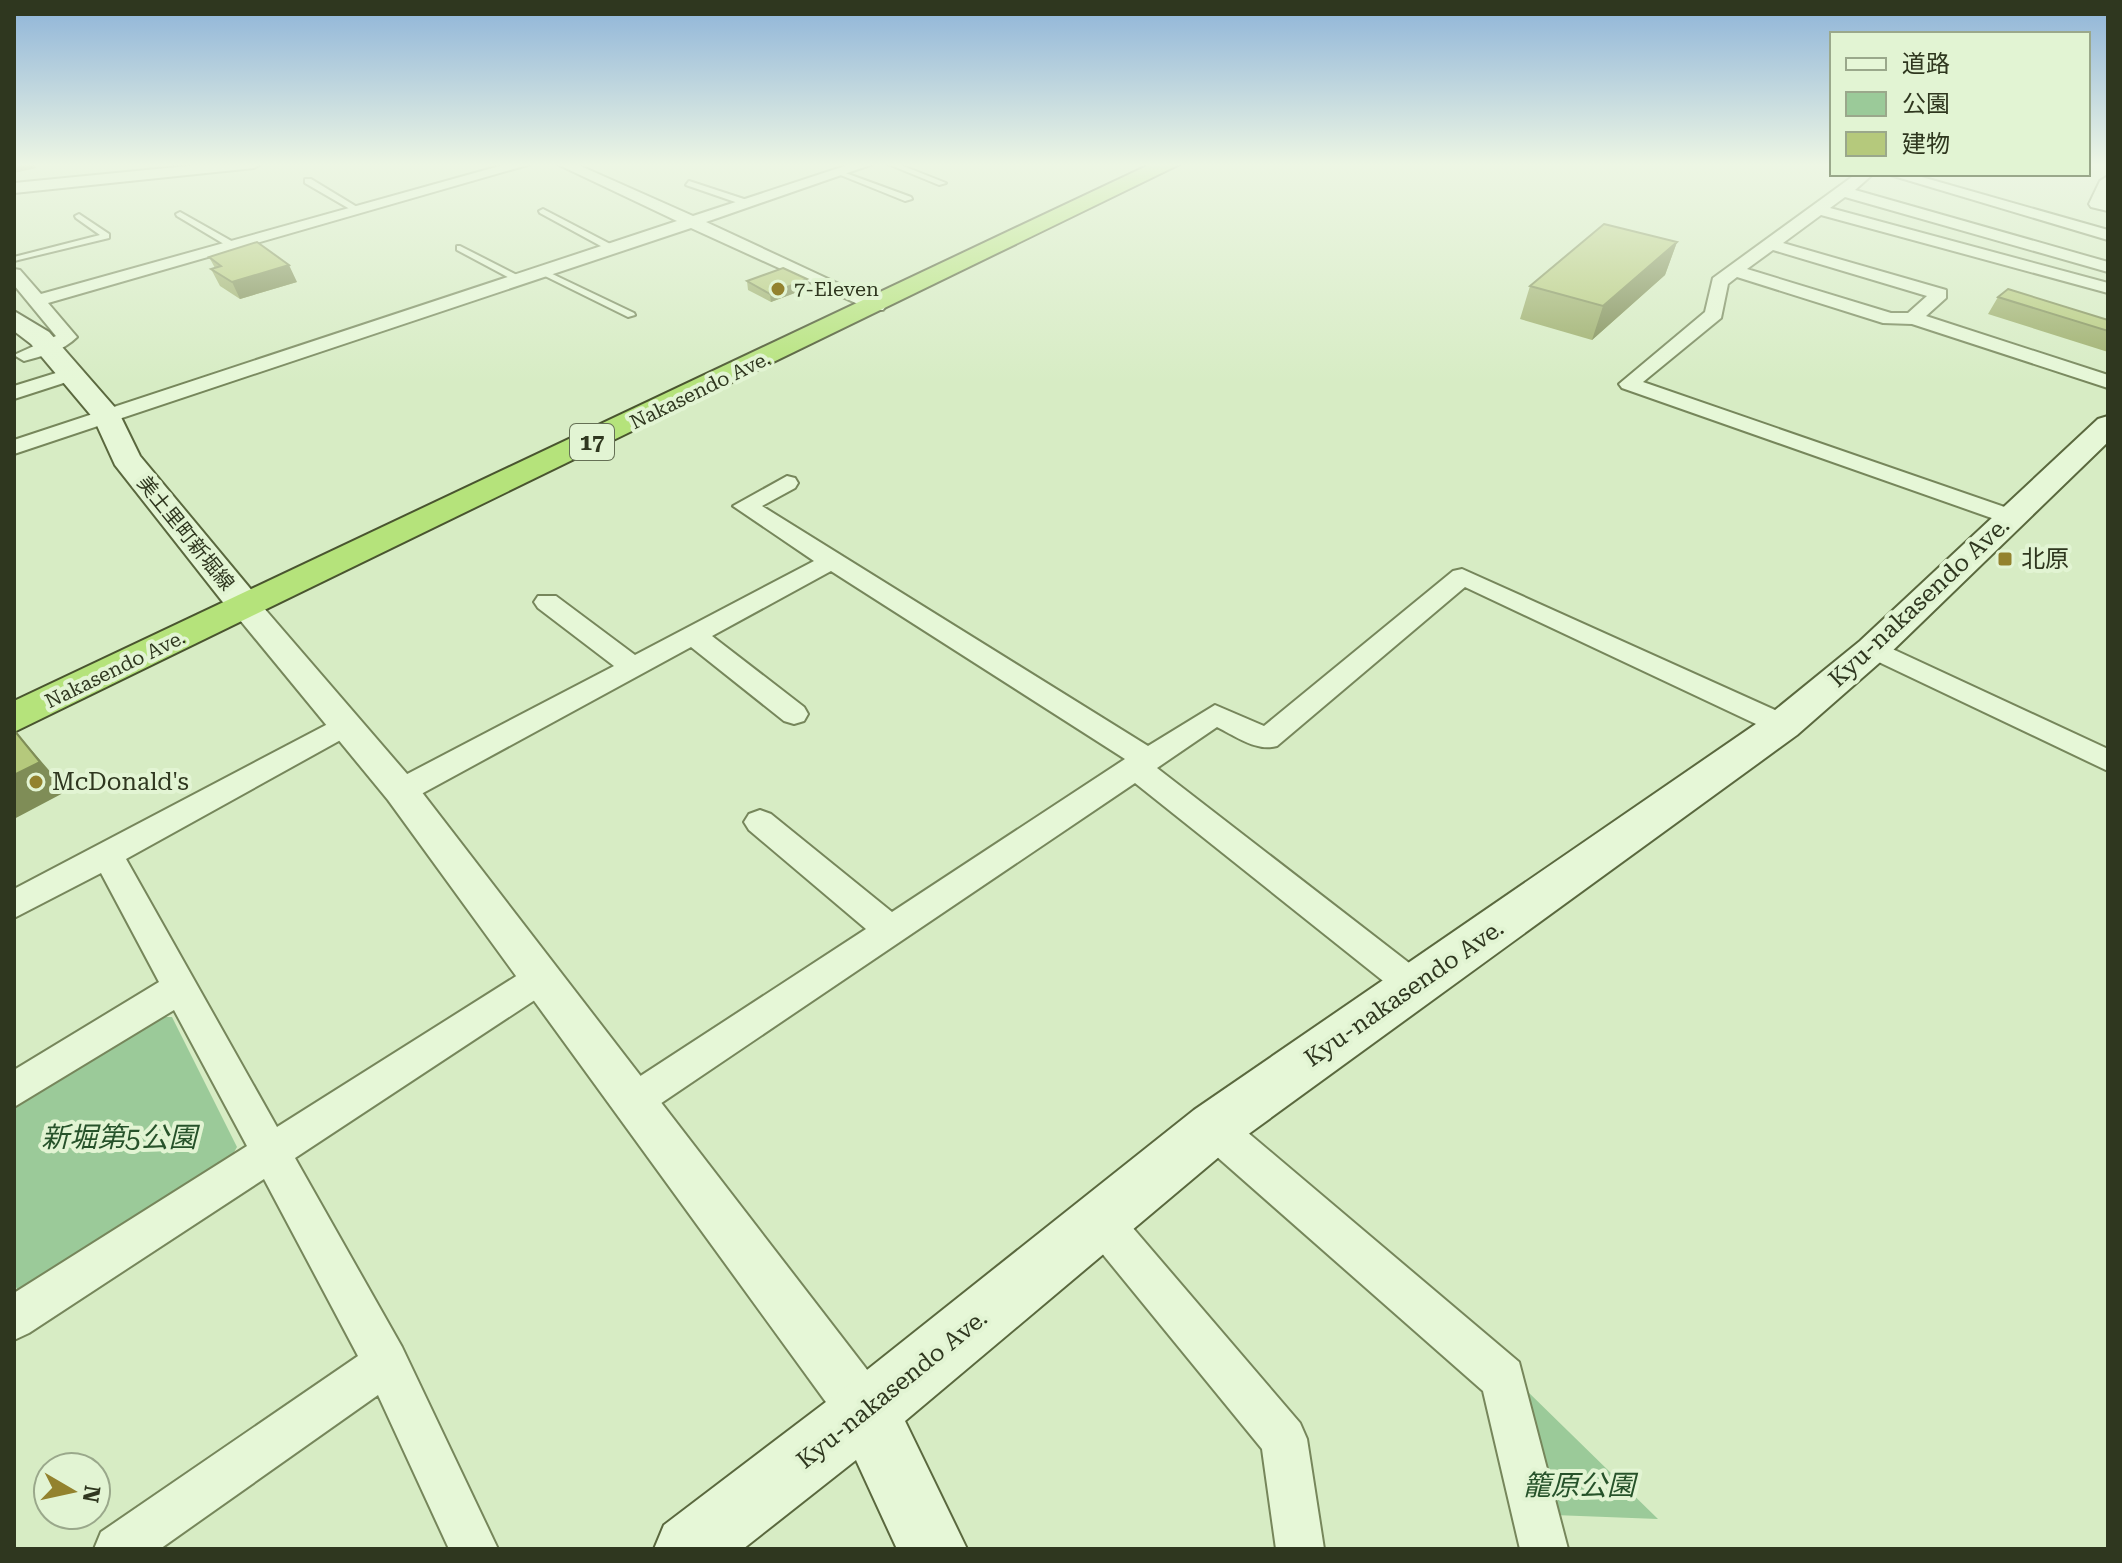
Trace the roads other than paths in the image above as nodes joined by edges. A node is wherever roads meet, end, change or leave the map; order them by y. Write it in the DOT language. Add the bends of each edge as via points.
graph roads {
  1 [pos="102,237"];
  2 [pos="218,237"];
  3 [pos="261,237"];
  4 [pos="591,237"];
  5 [pos="648,237"];
  6 [pos="725,237"];
  7 [pos="1019,237"];
  8 [pos="1779,237"];
  9 [pos="1920,237"];
  10 [pos="2003,237"];
  11 [pos="2019,237"];
  12 [pos="2014,240"];
  13 [pos="1770,244"];
  14 [pos="232,245"];
  15 [pos="460,248"];
  16 [pos="613,249"];
  17 [pos="14,259"];
  18 [pos="2108,267"];
  19 [pos="1734,271"];
  20 [pos="544,272"];
  21 [pos="14,274"];
  22 [pos="520,280"];
  23 [pos="2108,288"];
  24 [pos="37,301"];
  25 [pos="877,306"];
  26 [pos="631,315"];
  27 [pos="1913,318"];
  28 [pos="14,319"];
  29 [pos="25,351"];
  30 [pos="58,379"];
  31 [pos="2108,382"];
  32 [pos="14,393"];
  33 [pos="108,417"];
  34 [pos="78,427"];
  35 [pos="2103,434"];
  36 [pos="14,447"];
  37 [pos="126,458"];
  38 [pos="787,483"];
  39 [pos="2011,517"];
  40 [pos="834,560"];
  41 [pos="547,602"];
  42 [pos="246,607"];
  43 [pos="693,635"];
  44 [pos="1873,649"];
  45 [pos="633,667"];
  46 [pos="794,714"];
  47 [pos="14,718"];
  48 [pos="345,725"];
  49 [pos="1783,725"];
  50 [pos="2108,761"];
  51 [pos="1141,763"];
  52 [pos="401,791"];
  53 [pos="760,822"];
  54 [pos="107,854"];
  55 [pos="14,905"];
  56 [pos="891,930"];
  57 [pos="541,978"];
  58 [pos="1414,986"];
  59 [pos="179,988"];
  60 [pos="14,1090"];
  61 [pos="635,1100"];
  62 [pos="1213,1128"];
  63 [pos="270,1154"];
  64 [pos="1101,1221"];
  65 [pos="14,1318"];
  66 [pos="386,1363"];
  67 [pos="866,1412"];
  68 [pos="118,1549"];
  69 [pos="474,1549"];
  70 [pos="688,1549"];
  71 [pos="933,1549"];
  72 [pos="1300,1549"];
  73 [pos="1544,1549"];
  1 -- 17 [label="lane"];
  2 -- 14 [label="lane"];
  3 -- 14 [label="street"];
  4 -- 16 [label="lane"];
  5 -- 16 [label="street"];
  6 -- 25 [label="street"];
  7 -- 25 [label="highway, Nakasendo Ave. / 17"];
  8 -- 13 [label="street"];
  9 -- 23 [label="street"];
  10 -- 12 [label="street"];
  11 -- 12 [label="street"];
  12 -- 18 [label="street"];
  13 -- 19 [label="street"];
  13 -- 27 [label="street" via="1940,294"];
  14 -- 24 [label="street"];
  15 -- 22 [label="lane"];
  16 -- 20 [label="street"];
  19 -- 27 [label="street" via="1890,319"];
  19 -- 39 [label="street" via="1719,282 1714,314 1629,384"];
  20 -- 22 [label="street"];
  20 -- 26 [label="lane"];
  21 -- 24 [label="street"];
  22 -- 33 [label="street"];
  24 -- 29 [label="street" via="67,337"];
  25 -- 42 [label="highway, Nakasendo Ave. / 17"];
  27 -- 31 [label="street"];
  28 -- 29 [label="main road, 美土里町新堀線"];
  29 -- 30 [label="main road, 美土里町新堀線"];
  30 -- 32 [label="street"];
  30 -- 33 [label="main road, 美土里町新堀線"];
  30 -- 34 [label="main road, 美土里町新堀線"];
  33 -- 34 [label="street"];
  33 -- 37 [label="main road, 美土里町新堀線"];
  34 -- 36 [label="street"];
  34 -- 37 [label="main road, 美土里町新堀線"];
  35 -- 39 [label="main road, Kyu-nakasendo Ave."];
  37 -- 42 [label="main road, 美土里町新堀線"];
  38 -- 40 [label="street" via="745,506"];
  39 -- 44 [label="main road, Kyu-nakasendo Ave."];
  40 -- 43 [label="street"];
  40 -- 51 [label="street"];
  41 -- 45 [label="street"];
  42 -- 47 [label="highway, Nakasendo Ave. / 17"];
  42 -- 48 [label="street"];
  43 -- 45 [label="street"];
  43 -- 46 [label="street"];
  44 -- 49 [label="main road, Kyu-nakasendo Ave."];
  44 -- 50 [label="street"];
  45 -- 52 [label="street"];
  48 -- 52 [label="street"];
  48 -- 54 [label="street"];
  49 -- 51 [label="street" via="1462,576 1267,739 1215,715"];
  49 -- 58 [label="main road, Kyu-nakasendo Ave."];
  51 -- 56 [label="street"];
  51 -- 58 [label="street"];
  52 -- 57 [label="street"];
  53 -- 56 [label="street"];
  54 -- 55 [label="street"];
  54 -- 59 [label="street"];
  56 -- 61 [label="street"];
  57 -- 61 [label="street"];
  57 -- 63 [label="street"];
  58 -- 62 [label="main road, Kyu-nakasendo Ave."];
  59 -- 60 [label="street"];
  59 -- 63 [label="street"];
  61 -- 67 [label="street"];
  62 -- 64 [label="main road, Kyu-nakasendo Ave."];
  62 -- 73 [label="street" via="1503,1378"];
  63 -- 65 [label="street"];
  63 -- 66 [label="street"];
  64 -- 67 [label="main road, Kyu-nakasendo Ave."];
  64 -- 72 [label="street" via="1284,1439"];
  66 -- 68 [label="street"];
  66 -- 69 [label="street"];
  67 -- 70 [label="main road, Kyu-nakasendo Ave."];
  67 -- 71 [label="main road"];
}
